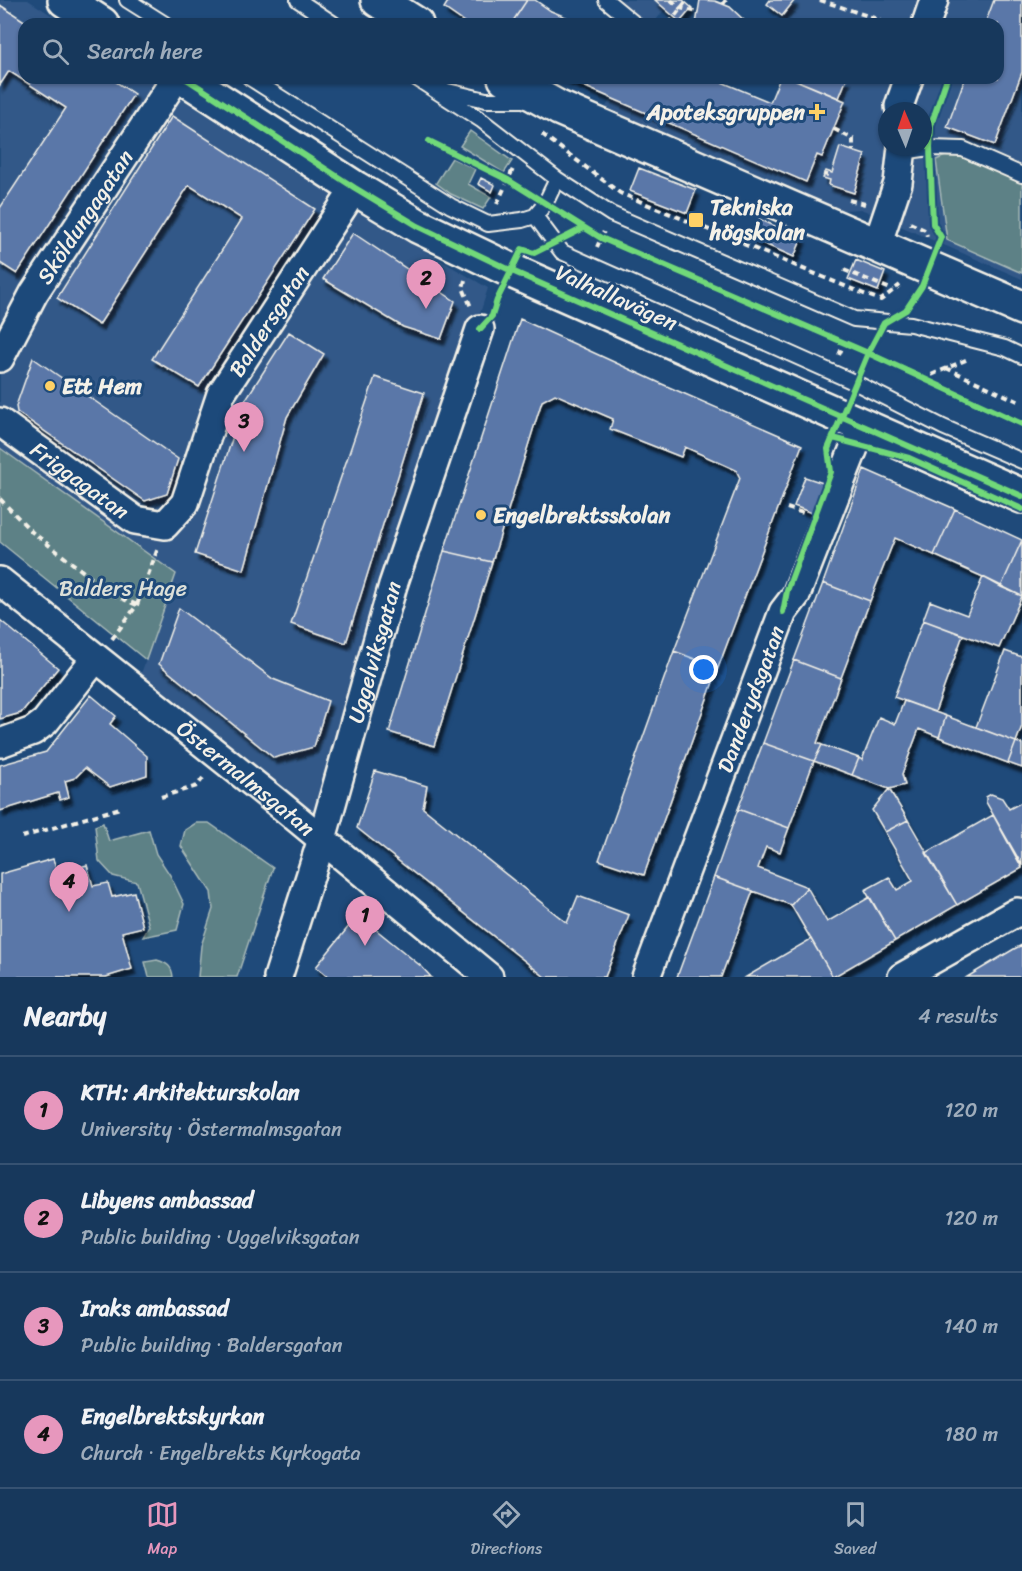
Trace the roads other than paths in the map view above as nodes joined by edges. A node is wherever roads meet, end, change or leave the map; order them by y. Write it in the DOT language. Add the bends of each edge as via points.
graph roads {
  1 [pos="66,0"];
  2 [pos="127,0"];
  3 [pos="298,0"];
  4 [pos="378,0"];
  5 [pos="606,0"];
  6 [pos="934,0"];
  7 [pos="93,18"];
  8 [pos="156,18"];
  9 [pos="325,18"];
  10 [pos="406,18"];
  11 [pos="628,18"];
  12 [pos="928,18"];
  13 [pos="172,84"];
  14 [pos="195,84"];
  15 [pos="259,84"];
  16 [pos="425,84"];
  17 [pos="429,84"];
  18 [pos="511,84"];
  19 [pos="907,84"];
  20 [pos="900,102"];
  21 [pos="538,113"];
  22 [pos="932,148"];
  23 [pos="901,156"];
  24 [pos="1022,176"];
  25 [pos="557,179"];
  26 [pos="355,188"];
  27 [pos="535,216"];
  28 [pos="877,245"];
  29 [pos="1022,309"];
  30 [pos="480,329"];
  31 [pos="1022,356"];
  32 [pos="0,358"];
  33 [pos="0,422"];
  34 [pos="863,425"];
  35 [pos="1022,461"];
  36 [pos="1022,496"];
  37 [pos="165,525"];
  38 [pos="0,582"];
  39 [pos="95,659"];
  40 [pos="0,743"];
  41 [pos="322,839"];
  42 [pos="1019,912"];
  43 [pos="278,977"];
  44 [pos="489,977"];
  45 [pos="646,977"];
  46 [pos="902,977"];
  1 -- 7 [label="main road"];
  2 -- 8 [label="lane"];
  3 -- 9 [label="lane"];
  4 -- 10 [label="main road"];
  5 -- 11 [label="lane"];
  6 -- 12 [label="street"];
  13 -- 32 [label="street, Sköldungagatan" via="34,293"];
  14 -- 26 [label="main road, Valhallavägen"];
  15 -- 27 [label="lane" via="451,206 488,224"];
  16 -- 25 [label="lane" via="481,120"];
  17 -- 21 [label="lane"];
  18 -- 21 [label="main road"];
  19 -- 20 [label="street"];
  21 -- 28 [label="main road"];
  22 -- 24 [label="lane" via="963,149"];
  23 -- 28 [label="street" via="894,199"];
  25 -- 27 [label="lane"];
  25 -- 31 [label="lane" via="611,214 854,319 911,324"];
  26 -- 34 [label="main road, Valhallavägen" via="418,226 474,253"];
  26 -- 37 [label="street, Baldersgatan" via="221,394 185,503"];
  27 -- 35 [label="lane" via="562,252 856,382 943,427"];
  28 -- 29 [label="main road"];
  30 -- 41 [label="street, Uggelviksgatan" via="393,585"];
  33 -- 37 [label="street, Friggagatan" via="135,520"];
  34 -- 36 [label="main road, Valhallavägen"];
  34 -- 45 [label="street, Danderydsgatan" via="796,595 783,612"];
  38 -- 39 [label="street, Östermalmsgatan"];
  39 -- 40 [label="street" via="45,722 33,731"];
  39 -- 41 [label="street, Östermalmsgatan"];
  41 -- 43 [label="street, Uggelviksgatan"];
  41 -- 44 [label="street, Östermalmsgatan"];
  42 -- 46 [label="street"];
}
